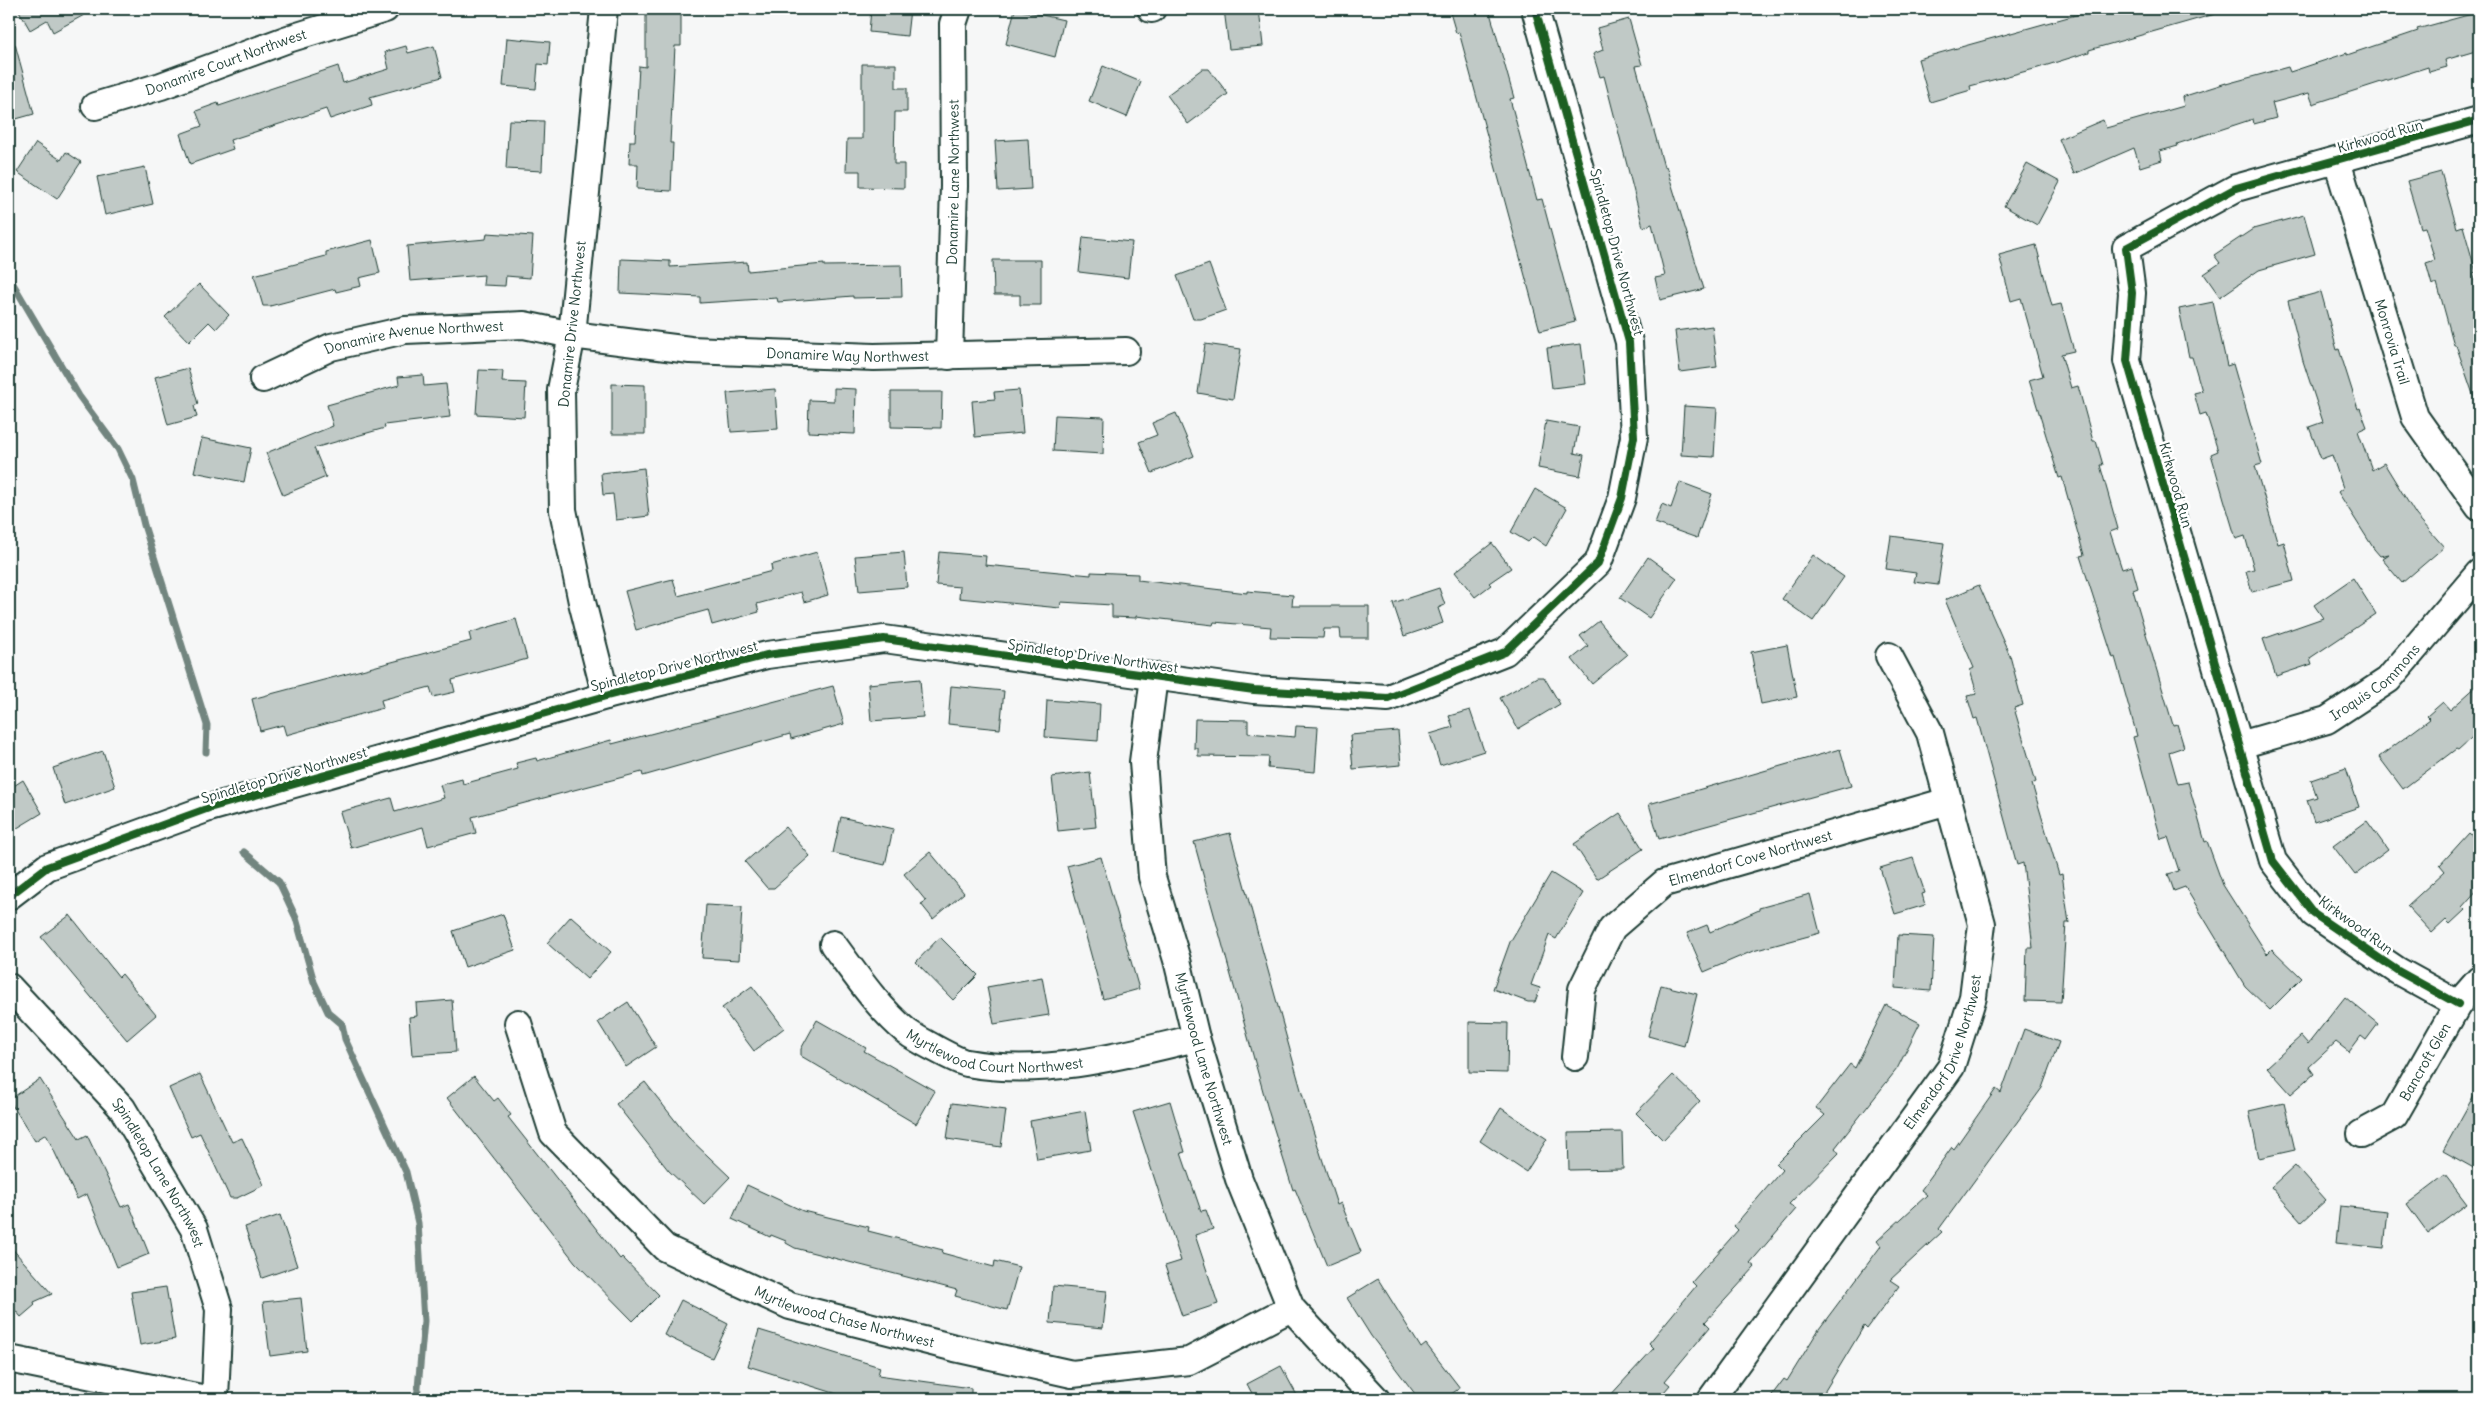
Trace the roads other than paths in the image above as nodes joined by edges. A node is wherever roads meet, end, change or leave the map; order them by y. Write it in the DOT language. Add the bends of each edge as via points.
graph roads {
  1 [pos="385,9"];
  2 [pos="604,9"];
  3 [pos="958,9"];
  4 [pos="1535,9"];
  5 [pos="95,106"];
  6 [pos="2479,120"];
  7 [pos="2337,161"];
  8 [pos="572,335"];
  9 [pos="1126,351"];
  10 [pos="949,356"];
  11 [pos="263,379"];
  12 [pos="2479,506"];
  13 [pos="2479,573"];
  14 [pos="1890,656"];
  15 [pos="1154,677"];
  16 [pos="606,696"];
  17 [pos="2240,745"];
  18 [pos="1948,801"];
  19 [pos="9,896"];
  20 [pos="833,944"];
  21 [pos="2479,980"];
  22 [pos="9,987"];
  23 [pos="2458,1004"];
  24 [pos="518,1023"];
  25 [pos="1196,1038"];
  26 [pos="1575,1057"];
  27 [pos="2361,1134"];
  28 [pos="1291,1308"];
  29 [pos="9,1359"];
  30 [pos="206,1399"];
  31 [pos="215,1399"];
  32 [pos="1376,1399"];
  33 [pos="1711,1399"];
  1 -- 5 [label="street, Donamire Court Northwest"];
  2 -- 8 [label="street, Donamire Drive Northwest"];
  3 -- 10 [label="street, Donamire Lane Northwest" via="953,24 954,186"];
  4 -- 15 [label="street, Spindletop Drive Northwest" via="1629,342 1634,437 1622,498 1598,564 1505,652 1388,698 1254,690"];
  6 -- 7 [label="street, Kirkwood Run"];
  7 -- 12 [label="street, Monrovia Trail" via="2415,417"];
  7 -- 17 [label="street, Kirkwood Run" via="2236,188 2126,248 2132,293 2127,361"];
  8 -- 10 [label="street, Donamire Way Northwest" via="690,350 874,357"];
  8 -- 11 [label="street, Donamire Avenue Northwest" via="524,325 405,330 332,347"];
  8 -- 16 [label="street, Donamire Drive Northwest" via="561,390 562,510"];
  9 -- 10 [label="street, Donamire Way Northwest"];
  13 -- 17 [label="street, Iroquis Commons" via="2388,680 2327,720"];
  14 -- 18 [label="street, Elmendorf Drive Northwest" via="1930,733"];
  15 -- 16 [label="street, Spindletop Drive Northwest" via="884,638 767,655"];
  15 -- 25 [label="street, Myrtlewood Lane Northwest" via="1143,762 1152,877 1178,960"];
  16 -- 19 [label="street, Spindletop Drive Northwest" via="209,808 47,867"];
  17 -- 23 [label="street, Kirkwood Run" via="2273,861 2314,914 2398,971"];
  18 -- 26 [label="street, Elmendorf Cove Northwest" via="1664,883 1612,928 1582,989"];
  18 -- 33 [label="street, Elmendorf Drive Northwest" via="1982,924 1973,997 1951,1067"];
  20 -- 25 [label="street, Myrtlewood Court Northwest" via="863,986 907,1032 965,1063 1040,1068 1139,1052"];
  21 -- 23 [label="street, Bancroft Glen"];
  22 -- 31 [label="street, Spindletop Lane Northwest" via="122,1108 194,1229 218,1309"];
  23 -- 27 [label="street, Bancroft Glen" via="2394,1116"];
  24 -- 28 [label="street, Myrtlewood Chase Northwest" via="553,1133 665,1248 790,1306 1072,1374 1189,1360"];
  25 -- 28 [label="street, Myrtlewood Lane Northwest" via="1239,1179"];
  28 -- 32 [label="street, Myrtlewood Lane Northwest"];
  29 -- 30 [label="street"];
}
